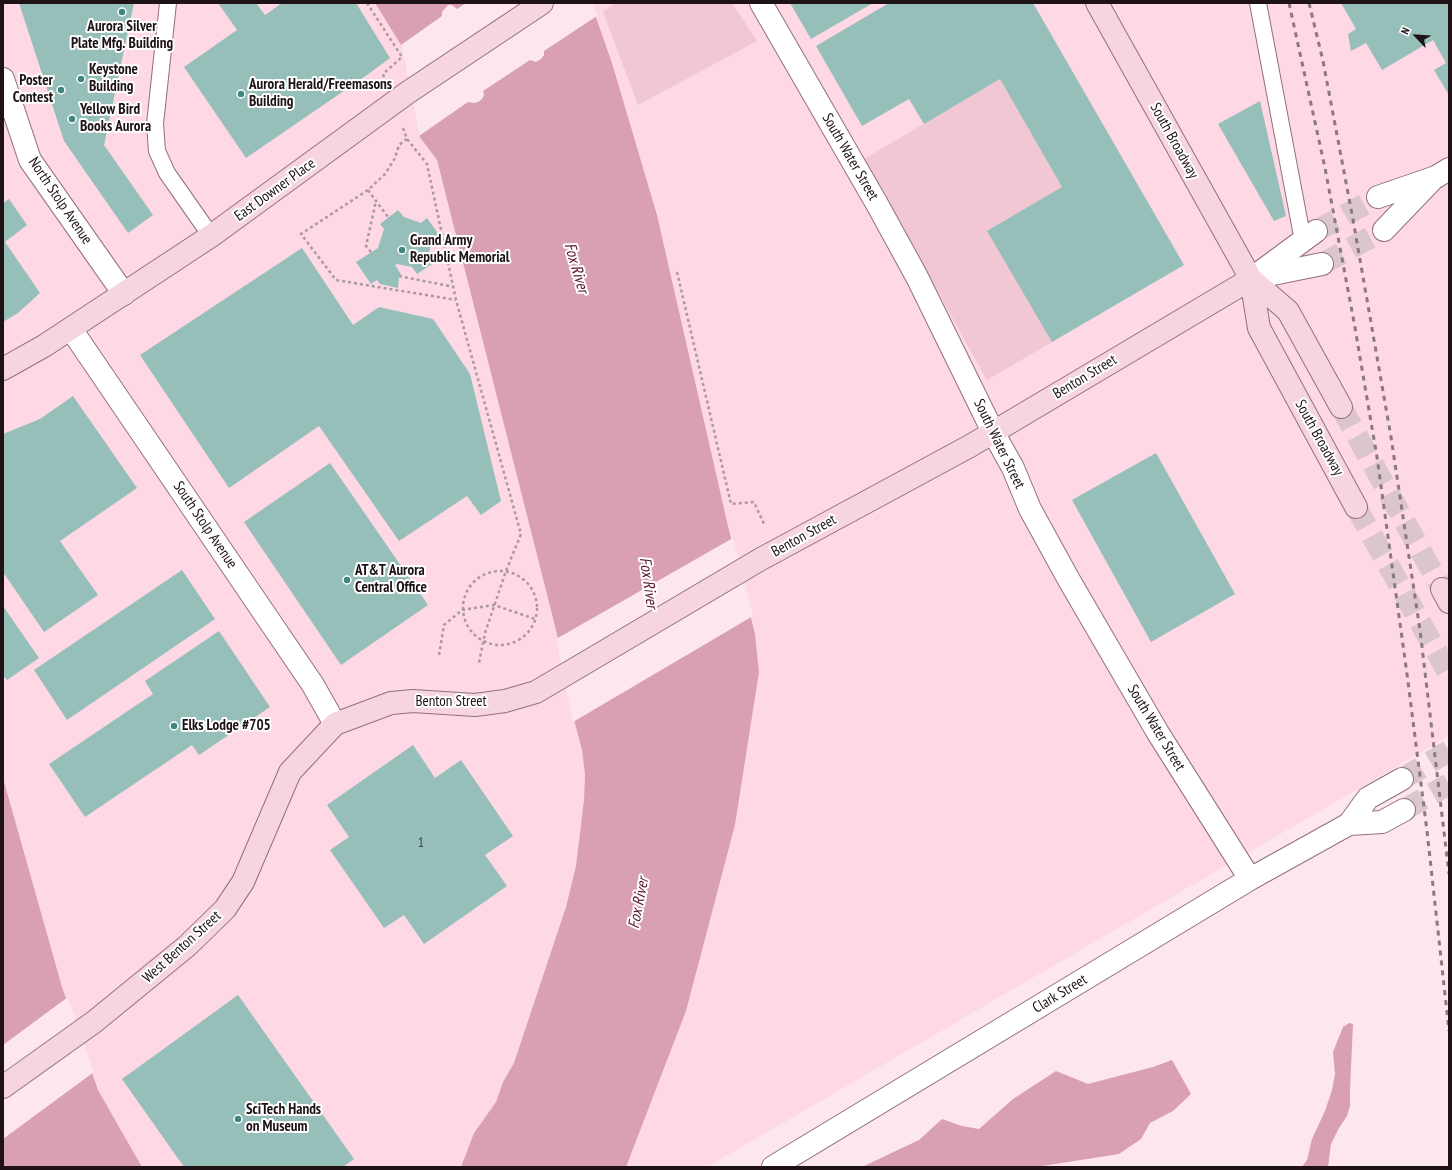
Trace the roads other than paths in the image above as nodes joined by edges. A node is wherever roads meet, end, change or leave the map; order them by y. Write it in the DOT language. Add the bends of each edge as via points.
graph roads {
  1 [pos="168,3"];
  2 [pos="542,3"];
  3 [pos="761,3"];
  4 [pos="1097,3"];
  5 [pos="1258,3"];
  6 [pos="3,78"];
  7 [pos="1442,173"];
  8 [pos="1378,197"];
  9 [pos="1384,230"];
  10 [pos="211,236"];
  11 [pos="1309,236"];
  12 [pos="1322,264"];
  13 [pos="1251,279"];
  14 [pos="124,294"];
  15 [pos="71,328"];
  16 [pos="3,369"];
  17 [pos="1341,407"];
  18 [pos="993,432"];
  19 [pos="1356,507"];
  20 [pos="335,724"];
  21 [pos="1402,779"];
  22 [pos="1404,810"];
  23 [pos="1349,824"];
  24 [pos="1250,879"];
  25 [pos="3,1087"];
  26 [pos="773,1167"];
  1 -- 10 [label="lane" via="155,124 157,151 167,173"];
  2 -- 10 [label="street, East Downer Place" via="407,93"];
  3 -- 18 [label="street, South Water Street" via="917,277"];
  4 -- 13 [label="street, South Broadway"];
  5 -- 11 [label="lane"];
  6 -- 14 [label="street, North Stolp Avenue" via="30,160"];
  7 -- 8 [label="street"];
  7 -- 9 [label="street"];
  10 -- 14 [label="street, East Downer Place"];
  11 -- 13 [label="street"];
  12 -- 13 [label="street"];
  13 -- 17 [label="street, South Broadway" via="1288,311"];
  13 -- 18 [label="street, Benton Street"];
  13 -- 19 [label="street, South Broadway" via="1259,328"];
  14 -- 15 [label="street, East Downer Place"];
  15 -- 16 [label="street, East Downer Place"];
  15 -- 20 [label="street, South Stolp Avenue" via="314,685"];
  18 -- 20 [label="street, Benton Street" via="761,559 536,692 505,701 475,705 413,701 391,703"];
  18 -- 24 [label="street, South Water Street" via="1013,468 1030,509 1069,580 1158,733"];
  20 -- 25 [label="street, West Benton Street" via="290,772 243,882 225,909 187,946 94,1022"];
  21 -- 23 [label="street, Clark Street" via="1368,798"];
  22 -- 23 [label="street, Clark Street" via="1382,822"];
  23 -- 24 [label="street, Clark Street"];
  24 -- 26 [label="street, Clark Street"];
}
